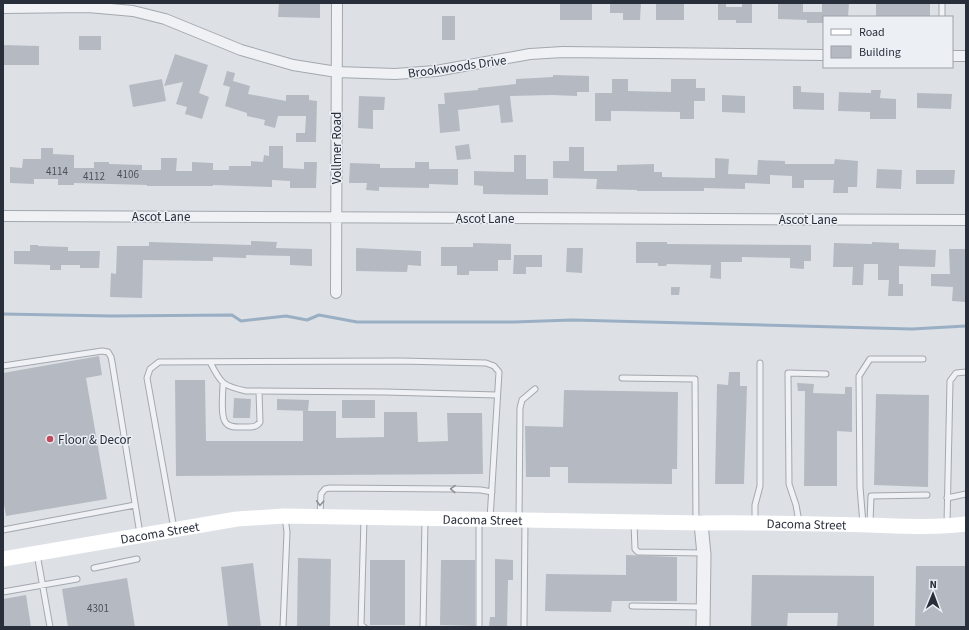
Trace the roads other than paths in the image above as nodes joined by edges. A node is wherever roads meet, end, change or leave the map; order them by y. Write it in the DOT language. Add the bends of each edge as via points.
graph roads {
  1 [pos="337,3"];
  2 [pos="942,3"];
  3 [pos="3,8"];
  4 [pos="942,16"];
  5 [pos="823,55"];
  6 [pos="953,56"];
  7 [pos="966,56"];
  8 [pos="337,72"];
  9 [pos="3,216"];
  10 [pos="336,217"];
  11 [pos="966,220"];
  12 [pos="336,293"];
  13 [pos="923,360"];
  14 [pos="210,362"];
  15 [pos="760,362"];
  16 [pos="3,366"];
  17 [pos="966,372"];
  18 [pos="826,374"];
  19 [pos="622,378"];
  20 [pos="223,384"];
  21 [pos="535,389"];
  22 [pos="259,391"];
  23 [pos="497,395"];
  24 [pos="492,492"];
  25 [pos="966,494"];
  26 [pos="927,495"];
  27 [pos="947,498"];
  28 [pos="135,505"];
  29 [pos="284,516"];
  30 [pos="320,517"];
  31 [pos="364,518"];
  32 [pos="425,519"];
  33 [pos="485,520"];
  34 [pos="522,520"];
  35 [pos="634,522"];
  36 [pos="755,522"];
  37 [pos="699,523"];
  38 [pos="799,523"];
  39 [pos="966,524"];
  40 [pos="866,525"];
  41 [pos="947,526"];
  42 [pos="3,530"];
  43 [pos="174,530"];
  44 [pos="140,535"];
  45 [pos="703,553"];
  46 [pos="37,554"];
  47 [pos="3,559"];
  48 [pos="136,559"];
  49 [pos="94,568"];
  50 [pos="77,579"];
  51 [pos="42,584"];
  52 [pos="3,592"];
  53 [pos="632,606"];
  54 [pos="703,607"];
  55 [pos="50,627"];
  56 [pos="283,627"];
  57 [pos="364,627"];
  58 [pos="423,627"];
  59 [pos="480,627"];
  60 [pos="524,627"];
  61 [pos="703,627"];
  1 -- 8 [label="street, Vollmer Road"];
  2 -- 4 [label="lane"];
  3 -- 8 [label="street, Brookwoods Drive" via="88,7 133,11 165,19 240,50 293,65"];
  5 -- 8 [label="street, Brookwoods Drive" via="563,52 530,54 436,71 395,74"];
  6 -- 7 [label="street"];
  8 -- 10 [label="street, Vollmer Road"];
  9 -- 10 [label="street, Ascot Lane"];
  10 -- 11 [label="street, Ascot Lane"];
  10 -- 12 [label="street, Vollmer Road"];
  13 -- 40 [label="lane" via="870,359 859,376 860,487"];
  14 -- 20 [label="lane"];
  14 -- 23 [label="lane" via="486,363 494,366 499,372"];
  14 -- 43 [label="lane" via="159,362 150,369 147,378"];
  15 -- 36 [label="lane" via="760,486 755,505"];
  16 -- 28 [label="lane" via="108,352 112,362"];
  17 -- 27 [label="lane" via="956,373 950,381"];
  18 -- 38 [label="lane" via="788,374 789,484"];
  19 -- 37 [label="lane" via="695,380"];
  20 -- 22 [label="lane" via="246,391"];
  20 -- 22 [label="lane" via="222,416 227,425 234,427 258,425"];
  21 -- 34 [label="lane" via="522,400 520,408"];
  22 -- 23 [label="lane"];
  23 -- 24 [label="lane"];
  24 -- 30 [label="lane, one-way" via="452,489 325,489 321,494"];
  24 -- 33 [label="lane"];
  25 -- 27 [label="lane"];
  26 -- 40 [label="lane" via="871,496"];
  27 -- 41 [label="lane"];
  28 -- 42 [label="lane"];
  28 -- 44 [label="lane"];
  29 -- 30 [label="main road, Dacoma Street"];
  29 -- 43 [label="main road, Dacoma Street" via="237,519"];
  29 -- 56 [label="lane" via="287,532"];
  30 -- 31 [label="main road, Dacoma Street"];
  31 -- 32 [label="main road, Dacoma Street"];
  31 -- 57 [label="lane" via="361,625"];
  32 -- 33 [label="main road, Dacoma Street"];
  32 -- 58 [label="lane"];
  33 -- 34 [label="main road, Dacoma Street"];
  33 -- 59 [label="lane"];
  34 -- 35 [label="main road, Dacoma Street"];
  34 -- 60 [label="lane"];
  35 -- 37 [label="main road, Dacoma Street"];
  35 -- 45 [label="lane" via="635,549 638,552"];
  36 -- 37 [label="main road, Dacoma Street"];
  36 -- 38 [label="main road, Dacoma Street"];
  37 -- 45 [label="street"];
  38 -- 40 [label="main road, Dacoma Street"];
  39 -- 41 [label="main road, Dacoma Street"];
  40 -- 41 [label="main road, Dacoma Street"];
  43 -- 44 [label="main road, Dacoma Street"];
  44 -- 46 [label="main road, Dacoma Street"];
  45 -- 54 [label="street"];
  46 -- 47 [label="main road, Dacoma Street"];
  46 -- 51 [label="lane"];
  48 -- 49 [label="lane"];
  50 -- 51 [label="lane"];
  51 -- 52 [label="lane"];
  51 -- 55 [label="lane"];
  53 -- 54 [label="lane"];
  54 -- 61 [label="street"];
}
